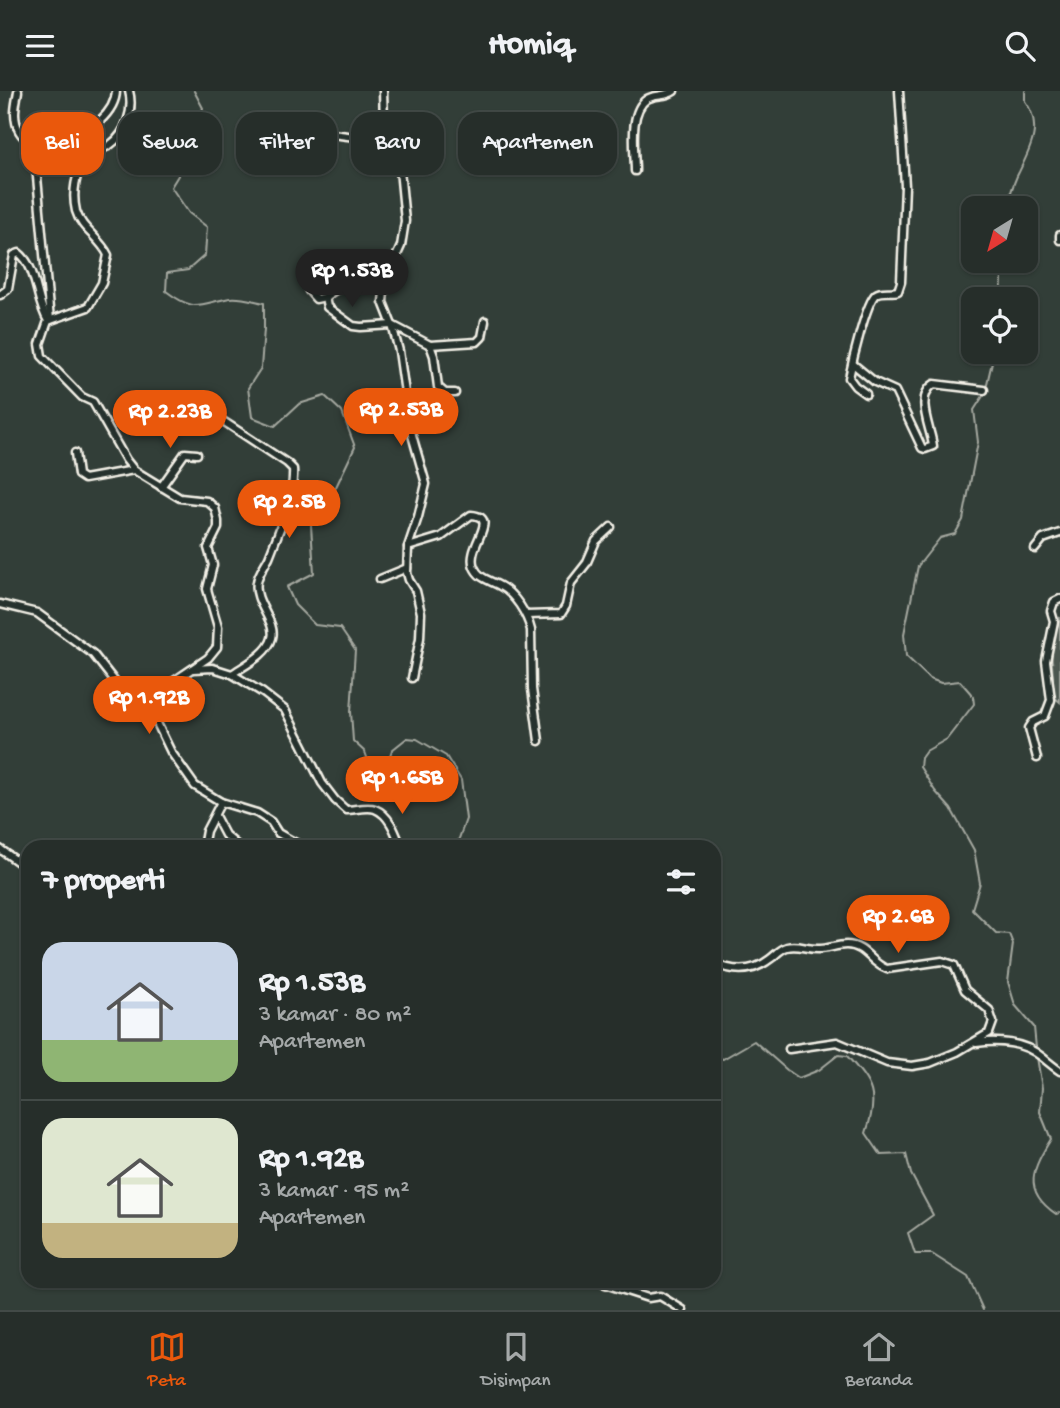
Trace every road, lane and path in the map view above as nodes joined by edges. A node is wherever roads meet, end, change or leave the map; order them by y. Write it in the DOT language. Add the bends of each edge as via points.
graph roads {
  1 [pos="18,91"];
  2 [pos="116,91"];
  3 [pos="129,91"];
  4 [pos="383,91"];
  5 [pos="674,91"];
  6 [pos="899,91"];
  7 [pos="384,112"];
  8 [pos="104,114"];
  9 [pos="21,132"];
  10 [pos="635,171"];
  11 [pos="37,175"];
  12 [pos="400,175"];
  13 [pos="308,279"];
  14 [pos="367,283"];
  15 [pos="0,295"];
  16 [pos="325,297"];
  17 [pos="485,320"];
  18 [pos="49,321"];
  19 [pos="392,325"];
  20 [pos="430,345"];
  21 [pos="853,364"];
  22 [pos="984,390"];
  23 [pos="454,393"];
  24 [pos="866,394"];
  25 [pos="223,421"];
  26 [pos="75,453"];
  27 [pos="197,454"];
  28 [pos="134,470"];
  29 [pos="160,487"];
  30 [pos="611,527"];
  31 [pos="1060,533"];
  32 [pos="408,547"];
  33 [pos="1035,549"];
  34 [pos="407,568"];
  35 [pos="380,579"];
  36 [pos="1060,599"];
  37 [pos="0,604"];
  38 [pos="526,615"];
  39 [pos="191,669"];
  40 [pos="232,674"];
  41 [pos="412,678"];
  42 [pos="142,707"];
  43 [pos="539,741"];
  44 [pos="1037,758"];
  45 [pos="221,802"];
  46 [pos="215,816"];
  47 [pos="204,840"];
  48 [pos="231,840"];
  49 [pos="290,840"];
  50 [pos="398,840"];
  51 [pos="0,849"];
  52 [pos="21,864"];
  53 [pos="721,966"];
  54 [pos="974,1043"];
  55 [pos="789,1049"];
  56 [pos="1060,1071"];
  57 [pos="617,1288"];
  58 [pos="680,1309"];
  1 -- 9 [label="street" via="15,113"];
  2 -- 8 [label="street"];
  3 -- 18 [label="street" via="132,103 118,137 88,156 77,177 77,215 108,255 102,283 88,307"];
  4 -- 7 [label="street"];
  5 -- 10 [label="street" via="648,98 638,109"];
  6 -- 21 [label="street" via="905,186 900,287 894,293 874,295"];
  11 -- 18 [label="street"];
  12 -- 19 [label="street" via="405,221 401,246 383,290"];
  13 -- 16 [label="street" via="312,296"];
  14 -- 16 [label="street" via="337,289"];
  15 -- 18 [label="street" via="8,289 14,255 19,253 29,264 41,309"];
  16 -- 19 [label="street" via="329,310 353,326"];
  17 -- 20 [label="street" via="477,342"];
  18 -- 28 [label="street" via="40,344 41,356 82,397 93,402"];
  19 -- 20 [label="street"];
  19 -- 32 [label="street" via="425,484"];
  20 -- 23 [label="street" via="438,387"];
  21 -- 22 [label="street" via="895,391 925,449 933,446 925,409 930,386"];
  21 -- 24 [label="street" via="850,381"];
  25 -- 40 [label="street" via="287,463 294,473 257,582 262,609 273,629 272,639 258,656"];
  26 -- 28 [label="street" via="78,475 83,479"];
  27 -- 29 [label="street" via="185,453"];
  28 -- 29 [label="street"];
  29 -- 39 [label="street" via="180,498 207,501 217,515 218,528 208,548 213,565 207,589 217,621 218,644"];
  30 -- 38 [label="street" via="596,541 571,583 561,614"];
  31 -- 33 [label="street"];
  32 -- 34 [label="street"];
  32 -- 38 [label="street" via="441,537 470,515 480,516 486,524 474,548 474,567 480,576 505,588"];
  34 -- 35 [label="street"];
  34 -- 41 [label="street" via="421,613"];
  36 -- 44 [label="street" via="1051,611 1054,621 1046,661 1051,700 1045,716 1029,727"];
  37 -- 42 [label="street" via="41,616 93,654"];
  38 -- 43 [label="street"];
  39 -- 40 [label="street" via="213,668"];
  39 -- 42 [label="street"];
  40 -- 50 [label="street" via="285,711 322,783 340,806 346,810 373,808 384,815"];
  42 -- 45 [label="street" via="157,721 190,781"];
  45 -- 46 [label="street"];
  45 -- 49 [label="street" via="257,813"];
  46 -- 47 [label="street"];
  46 -- 48 [label="street"];
  51 -- 52 [label="street"];
  53 -- 54 [label="street" via="742,971 786,947 845,945 859,947 883,969 950,962 965,990 991,1014 991,1030"];
  54 -- 55 [label="street" via="942,1059 912,1066 887,1063 837,1042"];
  54 -- 56 [label="street" via="1016,1045"];
  57 -- 58 [label="street" via="648,1298 660,1296"];
}
